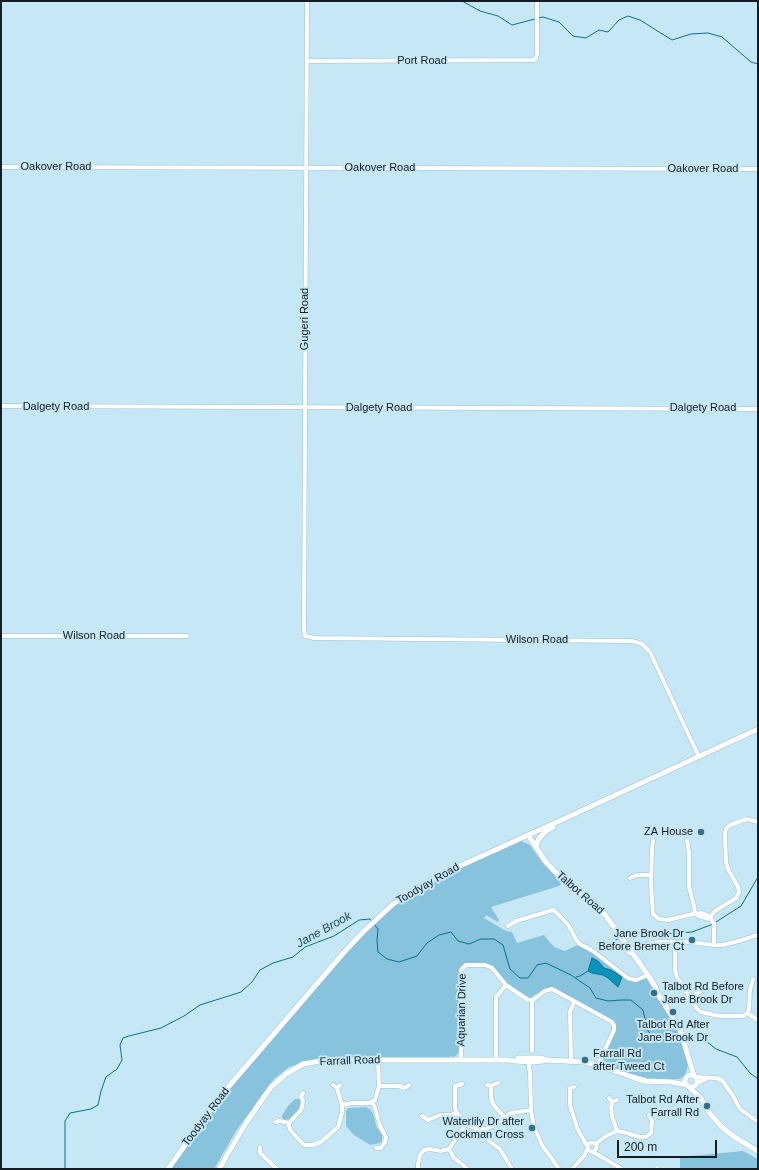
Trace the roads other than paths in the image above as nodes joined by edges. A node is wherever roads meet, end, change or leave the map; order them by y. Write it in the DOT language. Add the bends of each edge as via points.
graph roads {
  1 [pos="307,1"];
  2 [pos="537,1"];
  3 [pos="307,61"];
  4 [pos="1,167"];
  5 [pos="306,167"];
  6 [pos="758,169"];
  7 [pos="1,406"];
  8 [pos="305,407"];
  9 [pos="758,409"];
  10 [pos="1,636"];
  11 [pos="187,636"];
  12 [pos="305,636"];
  13 [pos="758,729"];
  14 [pos="699,757"];
  15 [pos="568,817"];
  16 [pos="758,822"];
  17 [pos="530,834"];
  18 [pos="653,840"];
  19 [pos="687,840"];
  20 [pos="537,845"];
  21 [pos="652,875"];
  22 [pos="630,878"];
  23 [pos="695,914"];
  24 [pos="710,919"];
  25 [pos="508,926"];
  26 [pos="758,935"];
  27 [pos="675,942"];
  28 [pos="714,945"];
  29 [pos="630,951"];
  30 [pos="646,976"];
  31 [pos="753,978"];
  32 [pos="711,984"];
  33 [pos="506,985"];
  34 [pos="690,998"];
  35 [pos="532,1000"];
  36 [pos="574,1002"];
  37 [pos="747,1013"];
  38 [pos="758,1020"];
  39 [pos="532,1051"];
  40 [pos="461,1059"];
  41 [pos="378,1060"];
  42 [pos="496,1060"];
  43 [pos="531,1060"];
  44 [pos="690,1060"];
  45 [pos="571,1061"];
  46 [pos="598,1065"];
  47 [pos="695,1076"];
  48 [pos="687,1077"];
  49 [pos="708,1078"];
  50 [pos="671,1082"];
  51 [pos="498,1083"];
  52 [pos="462,1084"];
  53 [pos="409,1085"];
  54 [pos="692,1085"];
  55 [pos="336,1086"];
  56 [pos="379,1086"];
  57 [pos="570,1086"];
  58 [pos="300,1095"];
  59 [pos="617,1100"];
  60 [pos="373,1102"];
  61 [pos="342,1105"];
  62 [pos="531,1110"];
  63 [pos="457,1113"];
  64 [pos="649,1115"];
  65 [pos="422,1116"];
  66 [pos="504,1117"];
  67 [pos="278,1120"];
  68 [pos="758,1122"];
  69 [pos="289,1123"];
  70 [pos="466,1124"];
  71 [pos="486,1129"];
  72 [pos="617,1131"];
  73 [pos="592,1146"];
  74 [pos="260,1148"];
  75 [pos="376,1148"];
  76 [pos="449,1149"];
  77 [pos="758,1151"];
  78 [pos="260,1153"];
  79 [pos="255,1155"];
  80 [pos="558,1168"];
  81 [pos="168,1169"];
  82 [pos="219,1169"];
  83 [pos="276,1169"];
  84 [pos="418,1169"];
  85 [pos="468,1169"];
  86 [pos="512,1169"];
  87 [pos="563,1169"];
  88 [pos="574,1169"];
  89 [pos="622,1169"];
  1 -- 3 [label="street, Gugeri Road"];
  2 -- 3 [label="street, Port Road" via="537,54 536,58 529,61"];
  3 -- 5 [label="street, Gugeri Road"];
  4 -- 5 [label="street, Oakover Road"];
  5 -- 6 [label="street, Oakover Road"];
  5 -- 8 [label="street, Gugeri Road"];
  7 -- 8 [label="street, Dalgety Road"];
  8 -- 9 [label="street, Dalgety Road"];
  8 -- 12 [label="street, Gugeri Road"];
  10 -- 11 [label="street, Wilson Road"];
  12 -- 14 [label="street, Wilson Road" via="632,641 642,644 650,652"];
  13 -- 14 [label="main road, Toodyay Road"];
  14 -- 15 [label="main road, Toodyay Road"];
  15 -- 17 [label="main road, Toodyay Road"];
  15 -- 20 [label="main road" via="544,833"];
  16 -- 24 [label="street" via="747,820 726,829 726,862 739,892 736,898 717,909"];
  17 -- 20 [label="main road, Talbot Road" via="534,845"];
  17 -- 81 [label="main road, Toodyay Road" via="424,884 393,904 376,919 216,1100"];
  18 -- 21 [label="street"];
  19 -- 23 [label="street" via="689,887"];
  20 -- 29 [label="main road, Talbot Road" via="546,862 558,875 600,908"];
  21 -- 22 [label="street"];
  21 -- 23 [label="street" via="652,912 655,916 668,920"];
  23 -- 24 [label="street" via="702,913"];
  24 -- 28 [label="street" via="714,926"];
  25 -- 30 [label="street" via="516,920 553,910 569,926 578,943 630,979 636,980"];
  26 -- 28 [label="street" via="729,944"];
  27 -- 28 [label="street"];
  27 -- 29 [label="street" via="646,944"];
  27 -- 34 [label="street" via="676,974"];
  29 -- 30 [label="main road, Talbot Road"];
  30 -- 44 [label="main road, Talbot Road" via="656,988 683,1035"];
  31 -- 37 [label="street"];
  32 -- 34 [label="street"];
  33 -- 35 [label="street, Aquarian Drive"];
  33 -- 40 [label="street, Aquarian Drive" via="489,966 466,965 462,969"];
  33 -- 42 [label="street" via="496,997"];
  34 -- 37 [label="street" via="696,1008 703,1013 719,1016 742,1016"];
  35 -- 36 [label="street" via="552,989"];
  35 -- 39 [label="street"];
  36 -- 45 [label="street" via="570,1012"];
  36 -- 46 [label="street" via="612,1022 614,1026"];
  37 -- 38 [label="street"];
  40 -- 41 [label="main road, Farrall Road"];
  40 -- 42 [label="main road, Farrall Road"];
  41 -- 56 [label="street"];
  41 -- 82 [label="main road, Farrall Road" via="327,1060 303,1064 286,1074 271,1087 254,1111"];
  42 -- 43 [label="main road, Farrall Road"];
  43 -- 45 [label="main road, Farrall Road" via="542,1058"];
  43 -- 62 [label="street"];
  44 -- 47 [label="main road, Talbot Road"];
  44 -- 48 [label="main road, Talbot Road"];
  45 -- 46 [label="main road, Farrall Road"];
  46 -- 50 [label="main road, Farrall Road" via="632,1077"];
  47 -- 48 [label="main road"];
  47 -- 49 [label="street"];
  47 -- 54 [label="main road" via="697,1080"];
  48 -- 50 [label="main road, Farrall Road"];
  48 -- 54 [label="main road" via="685,1082"];
  49 -- 54 [label="street"];
  49 -- 68 [label="street" via="722,1080 740,1109"];
  50 -- 54 [label="main road, Farrall Road"];
  51 -- 66 [label="street" via="489,1085 491,1098"];
  52 -- 63 [label="street" via="452,1086"];
  53 -- 56 [label="street" via="405,1088"];
  54 -- 77 [label="main road" via="711,1115 723,1128"];
  55 -- 61 [label="street"];
  56 -- 60 [label="street"];
  57 -- 73 [label="street" via="570,1105 577,1128"];
  58 -- 69 [label="street" via="303,1104 301,1110"];
  59 -- 72 [label="street" via="610,1100"];
  60 -- 61 [label="street"];
  60 -- 75 [label="street" via="386,1137 382,1150"];
  61 -- 69 [label="street" via="338,1127 321,1142 309,1146 303,1144 291,1131"];
  62 -- 66 [label="street" via="511,1113"];
  62 -- 80 [label="street" via="534,1127 542,1145"];
  63 -- 65 [label="street" via="440,1115 428,1122"];
  63 -- 70 [label="street"];
  64 -- 72 [label="street" via="654,1120 651,1133 646,1137"];
  66 -- 71 [label="street"];
  67 -- 69 [label="street"];
  70 -- 71 [label="street"];
  70 -- 76 [label="street"];
  71 -- 86 [label="street" via="489,1141 500,1149"];
  72 -- 73 [label="street"];
  73 -- 88 [label="street"];
  73 -- 89 [label="street" via="599,1154"];
  74 -- 78 [label="street"];
  76 -- 84 [label="street" via="424,1150 420,1155"];
  76 -- 85 [label="street" via="454,1158"];
  78 -- 79 [label="street"];
  78 -- 83 [label="street"];
  80 -- 87 [label="street"];
}
